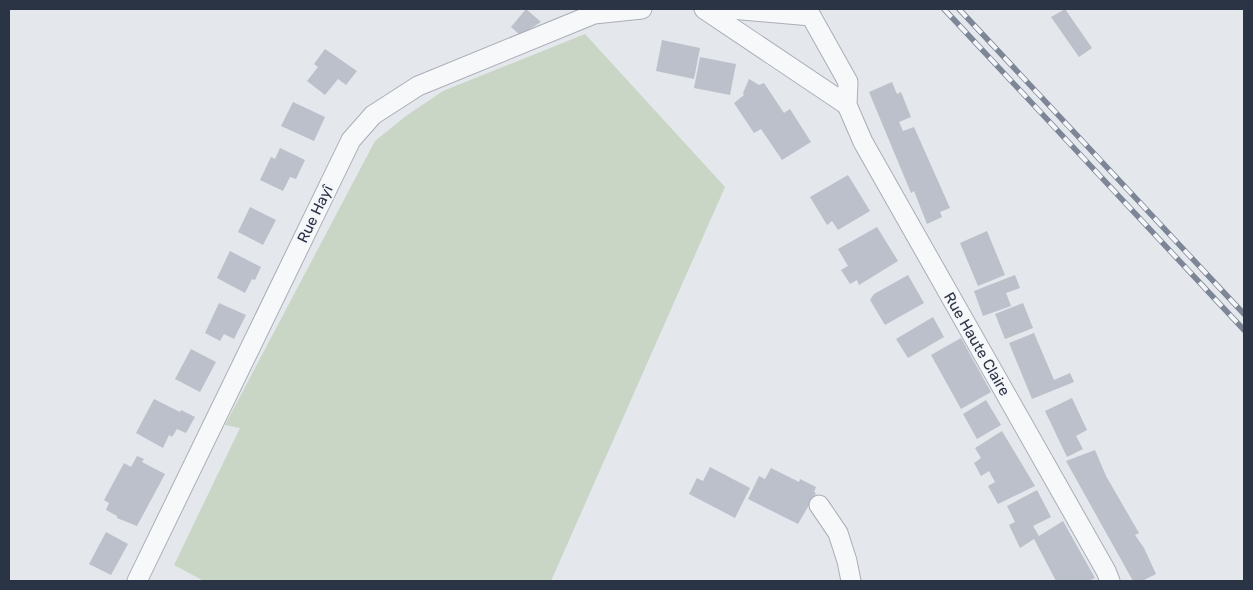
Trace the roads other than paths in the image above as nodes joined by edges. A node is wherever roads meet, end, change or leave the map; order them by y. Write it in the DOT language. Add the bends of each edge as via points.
graph roads {
  1 [pos="642,9"];
  2 [pos="704,9"];
  3 [pos="731,9"];
  4 [pos="813,12"];
  5 [pos="847,105"];
  6 [pos="819,505"];
  7 [pos="137,581"];
  8 [pos="850,581"];
  9 [pos="1110,581"];
  1 -- 7 [label="street, Rue Hayî" via="594,14 418,86 373,115 351,140"];
  2 -- 5 [label="street"];
  3 -- 4 [label="street"];
  4 -- 5 [label="street" via="848,82"];
  5 -- 9 [label="street, Rue Haute Claire" via="863,142"];
  6 -- 8 [label="street" via="838,533 848,561"];
}
